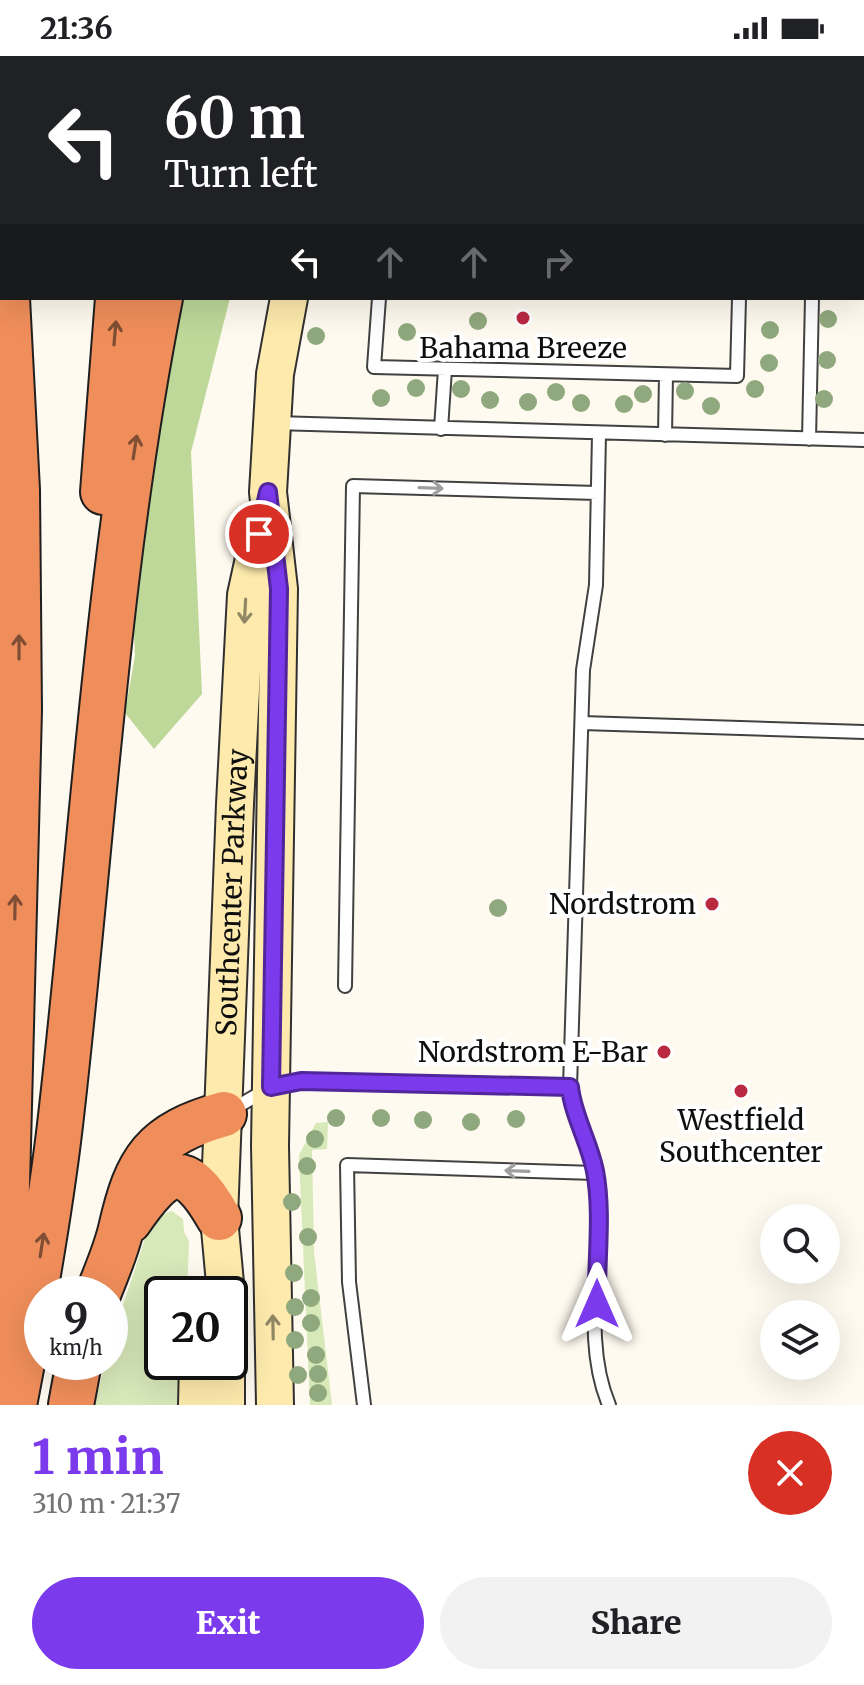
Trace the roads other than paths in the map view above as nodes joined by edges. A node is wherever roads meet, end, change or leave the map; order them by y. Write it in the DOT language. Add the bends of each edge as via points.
graph roads {
  1 [pos="7,300"];
  2 [pos="118,300"];
  3 [pos="160,300"];
  4 [pos="289,300"];
  5 [pos="379,300"];
  6 [pos="739,300"];
  7 [pos="812,300"];
  8 [pos="445,369"];
  9 [pos="666,375"];
  10 [pos="272,423"];
  11 [pos="441,429"];
  12 [pos="599,434"];
  13 [pos="665,435"];
  14 [pos="809,439"];
  15 [pos="864,440"];
  16 [pos="268,492"];
  17 [pos="597,493"];
  18 [pos="582,723"];
  19 [pos="864,732"];
  20 [pos="345,986"];
  21 [pos="73,998"];
  22 [pos="271,1087"];
  23 [pos="570,1087"];
  24 [pos="224,1114"];
  25 [pos="595,1173"];
  26 [pos="219,1218"];
  27 [pos="120,1232"];
  28 [pos="104,1276"];
  29 [pos="204,1276"];
  30 [pos="224,1276"];
  31 [pos="76,1380"];
  32 [pos="198,1380"];
  33 [pos="226,1380"];
  34 [pos="1,1405"];
  35 [pos="14,1405"];
  36 [pos="71,1405"];
  37 [pos="197,1405"];
  38 [pos="226,1405"];
  39 [pos="275,1405"];
  40 [pos="364,1405"];
  41 [pos="609,1405"];
  34 -- 1 [label="highway, one-way" via="19,710 17,490"];
  21 -- 2 [label="highway, one-way" via="102,569 103,466"];
  21 -- 3 [label="highway, one-way" via="112,604"];
  4 -- 10 [label="main road, Southcenter Parkway"];
  5 -- 8 [label="lane" via="374,367"];
  6 -- 9 [label="lane" via="737,376"];
  7 -- 14 [label="lane"];
  8 -- 9 [label="lane"];
  8 -- 11 [label="lane"];
  9 -- 13 [label="lane"];
  10 -- 11 [label="lane"];
  10 -- 16 [label="main road, Southcenter Parkway"];
  11 -- 12 [label="lane"];
  12 -- 13 [label="lane"];
  12 -- 17 [label="lane"];
  13 -- 14 [label="lane"];
  14 -- 15 [label="lane"];
  16 -- 22 [label="main road, Southcenter Parkway" via="279,589"];
  16 -- 24 [label="main road, Southcenter Parkway, one-way" via="246,595"];
  17 -- 18 [label="lane" via="596,585 583,670"];
  20 -- 17 [label="lane, one-way" via="353,486"];
  18 -- 19 [label="lane"];
  18 -- 23 [label="lane"];
  35 -- 21 [label="highway, one-way" via="60,1128"];
  22 -- 23 [label="lane" via="301,1081"];
  22 -- 24 [label="lane"];
  39 -- 22 [label="main road, Southcenter Parkway, one-way"];
  23 -- 25 [label="lane" via="572,1109 585,1132"];
  24 -- 26 [label="main road, Southcenter Parkway"];
  24 -- 27 [label="highway" via="159,1142 135,1179"];
  25 -- 40 [label="lane, one-way" via="347,1165 349,1282"];
  25 -- 41 [label="lane" via="598,1371"];
  26 -- 27 [label="highway" via="194,1180 169,1178 148,1192"];
  26 -- 29 [label="main road"];
  26 -- 30 [label="main road, Southcenter Parkway"];
  27 -- 28 [label="highway"];
  31 -- 36 [label="highway"];
  32 -- 37 [label="main road"];
  33 -- 38 [label="main road"];
}
